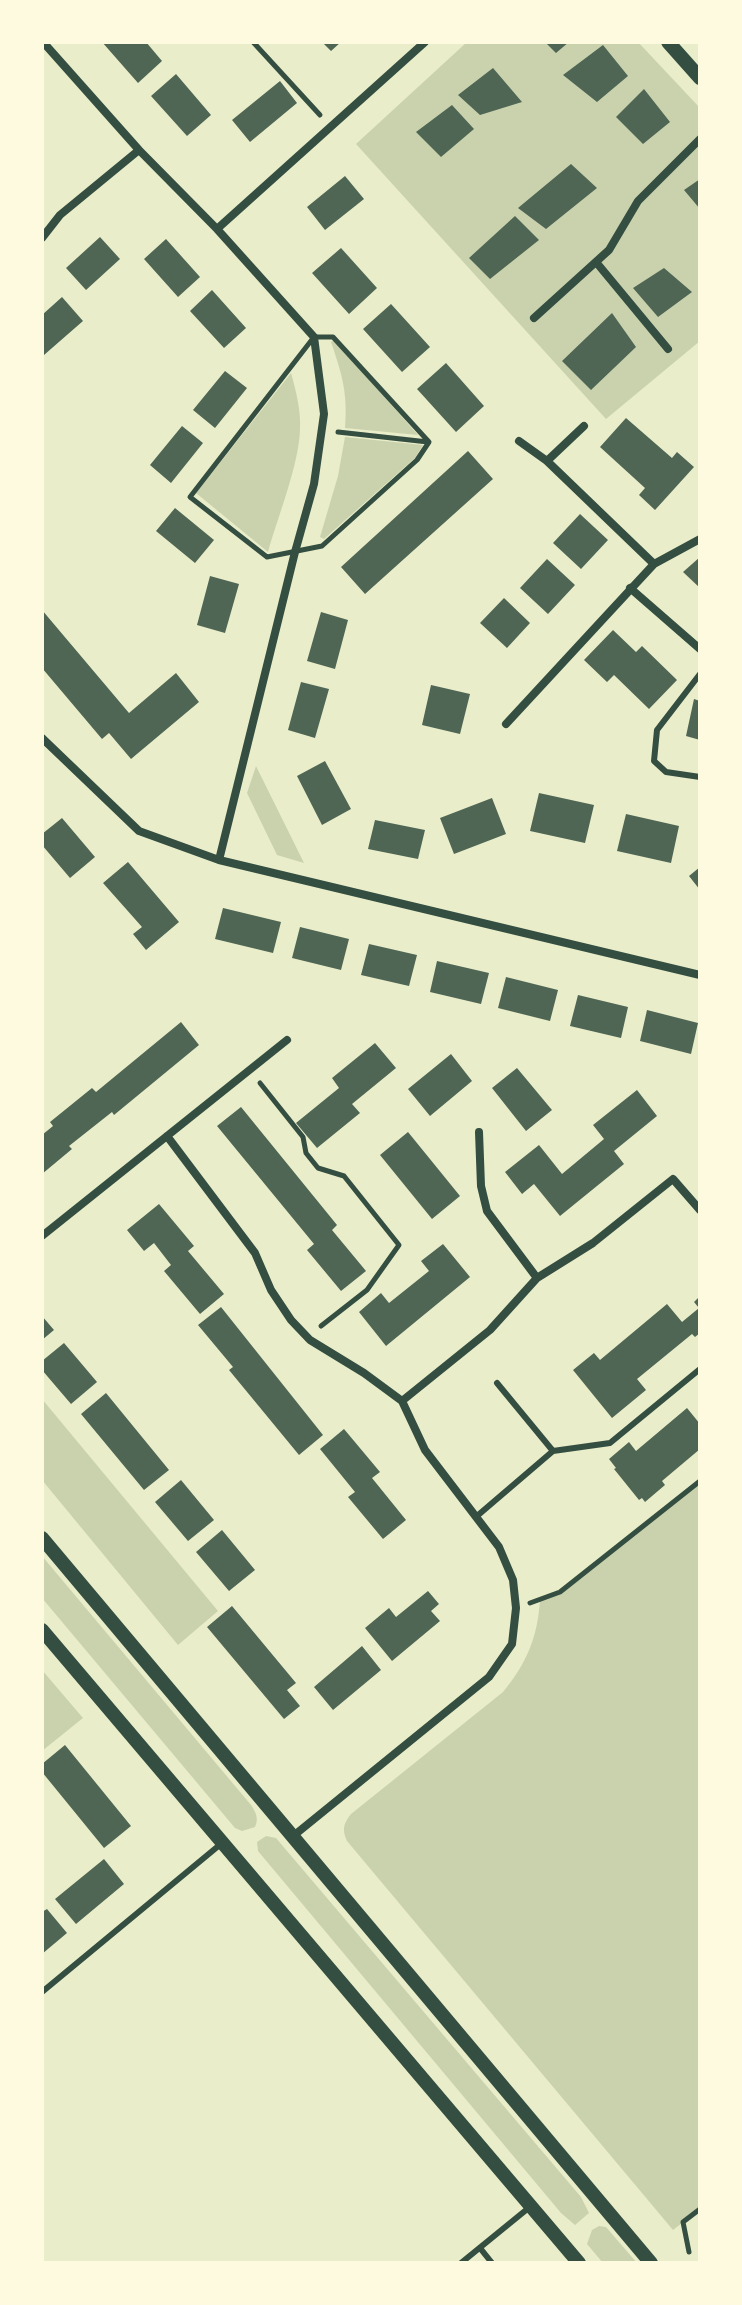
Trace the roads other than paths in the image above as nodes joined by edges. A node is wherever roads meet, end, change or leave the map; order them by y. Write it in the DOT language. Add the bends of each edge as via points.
graph roads {
  1 [pos="43,42"];
  2 [pos="425,42"];
  3 [pos="668,42"];
  4 [pos="700,78"];
  5 [pos="700,139"];
  6 [pos="139,150"];
  7 [pos="217,229"];
  8 [pos="42,238"];
  9 [pos="596,262"];
  10 [pos="534,318"];
  11 [pos="668,349"];
  12 [pos="584,426"];
  13 [pos="519,441"];
  14 [pos="547,461"];
  15 [pos="700,539"];
  16 [pos="654,564"];
  17 [pos="630,588"];
  18 [pos="700,649"];
  19 [pos="700,674"];
  20 [pos="506,724"];
  21 [pos="42,738"];
  22 [pos="700,777"];
  23 [pos="219,860"];
  24 [pos="700,975"];
  25 [pos="287,1040"];
  26 [pos="479,1132"];
  27 [pos="167,1136"];
  28 [pos="700,1210"];
  29 [pos="42,1236"];
  30 [pos="537,1278"];
  31 [pos="700,1369"];
  32 [pos="497,1383"];
  33 [pos="402,1401"];
  34 [pos="553,1451"];
  35 [pos="477,1516"];
  36 [pos="42,1538"];
  37 [pos="42,1630"];
  38 [pos="292,1837"];
  39 [pos="222,1843"];
  40 [pos="42,1992"];
  41 [pos="531,2206"];
  42 [pos="480,2248"];
  43 [pos="461,2263"];
  44 [pos="492,2263"];
  45 [pos="579,2263"];
  46 [pos="651,2263"];
  1 -- 6 [label="street"];
  2 -- 7 [label="street"];
  3 -- 4 [label="street"];
  5 -- 9 [label="street" via="638,201"];
  6 -- 7 [label="street"];
  6 -- 8 [label="street" via="60,215"];
  7 -- 23 [label="street" via="314,337 324,414 314,484"];
  9 -- 10 [label="street"];
  9 -- 11 [label="street"];
  12 -- 14 [label="street"];
  13 -- 14 [label="street"];
  14 -- 16 [label="street"];
  15 -- 16 [label="street"];
  16 -- 17 [label="street"];
  17 -- 18 [label="street"];
  17 -- 20 [label="street"];
  19 -- 22 [label="lane" via="657,730 654,761 666,772"];
  21 -- 23 [label="street" via="139,831"];
  23 -- 24 [label="street"];
  25 -- 27 [label="street"];
  26 -- 30 [label="street" via="487,1211"];
  27 -- 29 [label="street"];
  27 -- 33 [label="street" via="255,1253 291,1320 307,1337"];
  28 -- 30 [label="street" via="673,1179 593,1243"];
  30 -- 33 [label="street" via="490,1330"];
  31 -- 34 [label="lane" via="610,1443"];
  32 -- 34 [label="lane"];
  33 -- 35 [label="street" via="425,1450"];
  34 -- 35 [label="lane"];
  35 -- 38 [label="street" via="513,1580 512,1644 489,1677"];
  36 -- 38 [label="street"];
  37 -- 39 [label="street"];
  38 -- 46 [label="street"];
  39 -- 40 [label="lane"];
  39 -- 41 [label="street"];
  41 -- 42 [label="lane"];
  41 -- 45 [label="street"];
  42 -- 43 [label="lane"];
  42 -- 44 [label="lane"];
}
